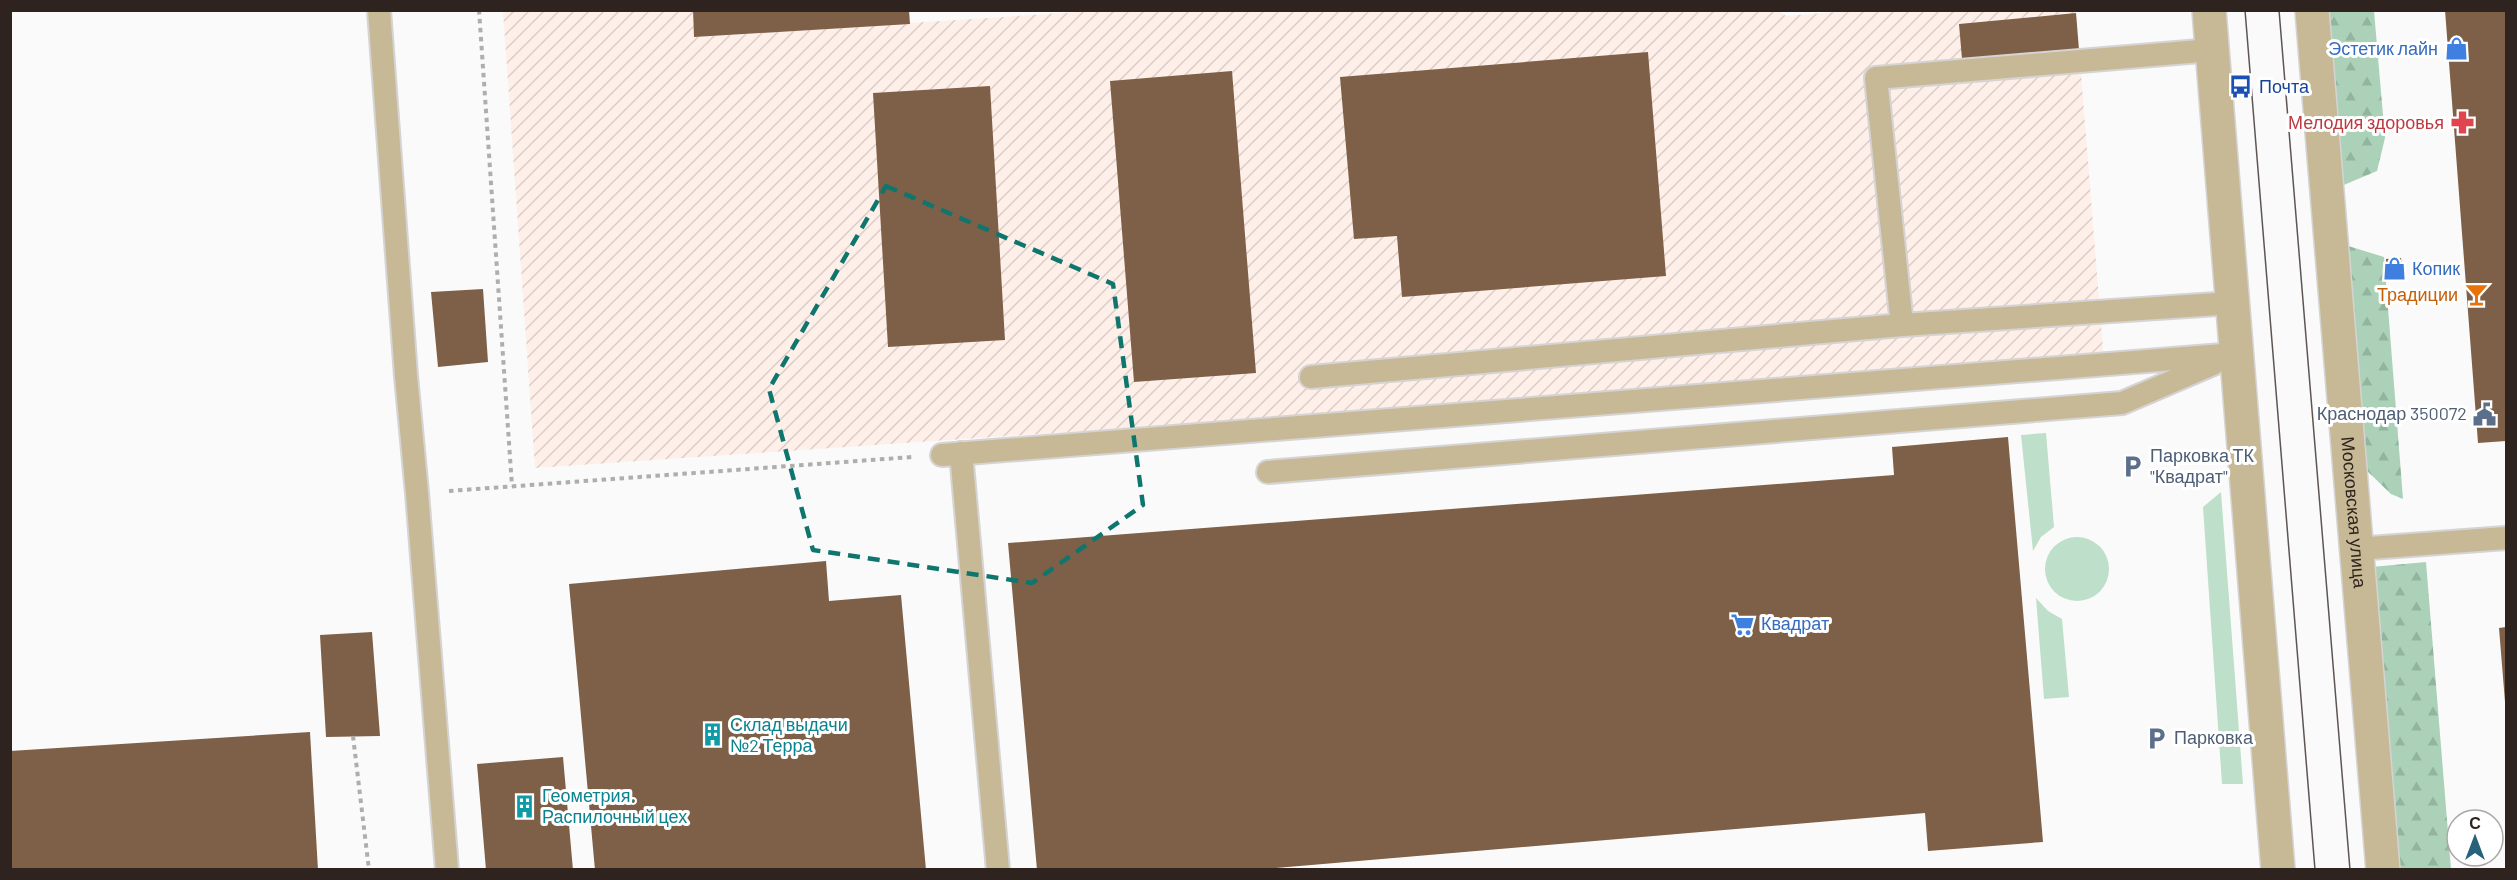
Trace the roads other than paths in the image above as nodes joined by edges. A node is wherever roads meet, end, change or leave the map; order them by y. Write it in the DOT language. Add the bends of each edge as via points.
graph roads {
  1 [pos="379,10"];
  2 [pos="2209,10"];
  3 [pos="2312,10"];
  4 [pos="2212,50"];
  5 [pos="2232,303"];
  6 [pos="1902,325"];
  7 [pos="2236,354"];
  8 [pos="1311,377"];
  9 [pos="1268,472"];
  10 [pos="2506,538"];
  11 [pos="2356,549"];
  12 [pos="447,870"];
  13 [pos="998,870"];
  14 [pos="2278,870"];
  15 [pos="2383,870"];
  1 -- 12 [label="lane"];
  2 -- 4 [label="street"];
  3 -- 11 [label="street, Московская улица"];
  4 -- 5 [label="street"];
  4 -- 6 [label="lane" via="1876,78"];
  5 -- 6 [label="lane"];
  5 -- 7 [label="street"];
  6 -- 8 [label="lane"];
  7 -- 9 [label="lane" via="2122,403"];
  7 -- 13 [label="lane" via="952,454"];
  7 -- 14 [label="street"];
  10 -- 11 [label="lane"];
  11 -- 15 [label="street, Московская улица"];
}
